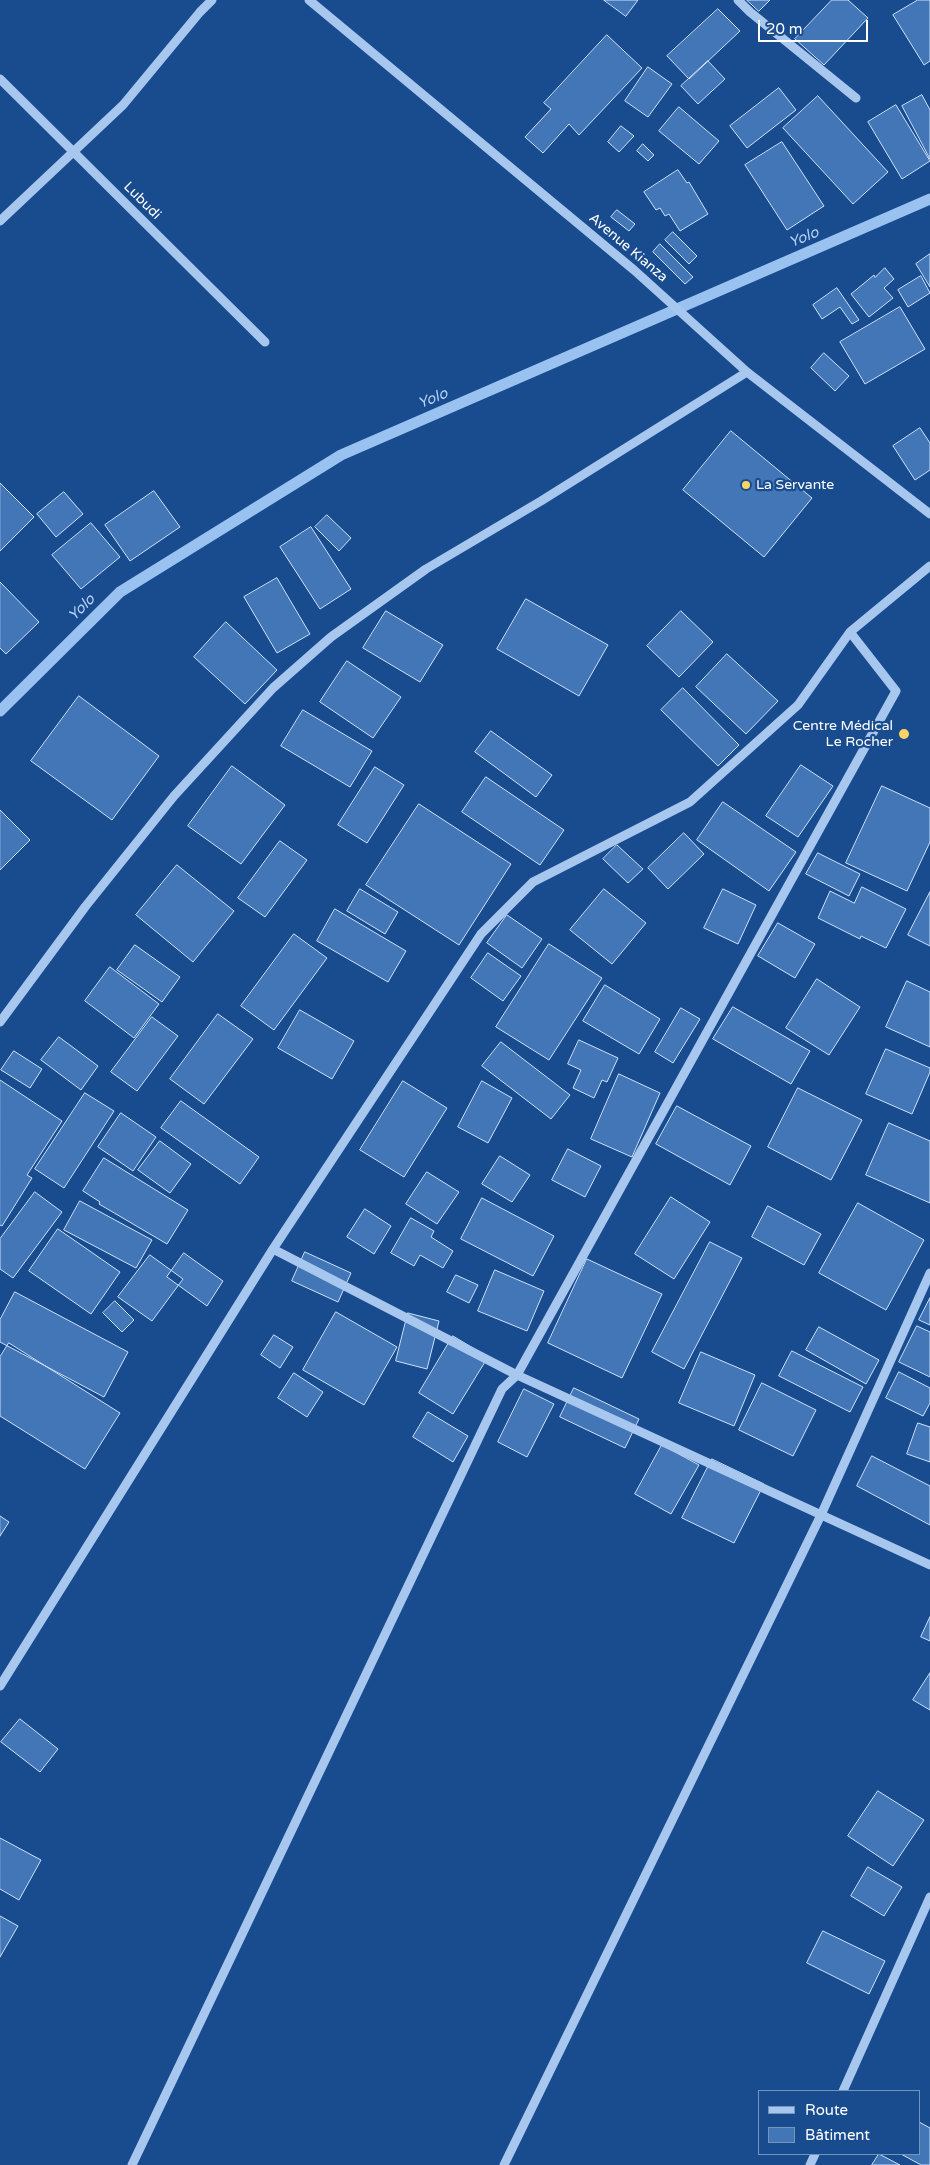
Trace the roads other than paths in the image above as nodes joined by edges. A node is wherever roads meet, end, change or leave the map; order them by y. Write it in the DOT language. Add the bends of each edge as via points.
graph roads {
  1 [pos="212,0"];
  2 [pos="309,0"];
  3 [pos="738,0"];
  4 [pos="0,79"];
  5 [pos="856,98"];
  6 [pos="73,151"];
  7 [pos="0,221"];
  8 [pos="265,342"];
  9 [pos="747,372"];
  10 [pos="930,514"];
  11 [pos="930,566"];
  12 [pos="850,632"];
  13 [pos="0,1022"];
  14 [pos="272,1249"];
  15 [pos="930,1272"];
  16 [pos="517,1375"];
  17 [pos="821,1516"];
  18 [pos="930,1565"];
  19 [pos="0,1686"];
  20 [pos="930,1897"];
  21 [pos="843,2090"];
  22 [pos="132,2165"];
  23 [pos="504,2165"];
  1 -- 6 [label="street" via="123,105"];
  2 -- 9 [label="street, Avenue Kianza" via="634,270"];
  3 -- 5 [label="street"];
  4 -- 6 [label="street, Lubudi"];
  6 -- 7 [label="street"];
  6 -- 8 [label="street, Lubudi"];
  9 -- 10 [label="street, Avenue Kianza"];
  9 -- 13 [label="street" via="541,502 426,569 324,643 273,688 174,796 85,907"];
  11 -- 12 [label="street"];
  12 -- 14 [label="street" via="798,705 690,802 533,882 481,934"];
  12 -- 16 [label="street" via="896,691"];
  14 -- 16 [label="street"];
  14 -- 19 [label="street"];
  15 -- 17 [label="street"];
  16 -- 17 [label="street"];
  16 -- 22 [label="street" via="502,1389"];
  17 -- 18 [label="street"];
  17 -- 23 [label="street"];
  20 -- 21 [label="street"];
}
